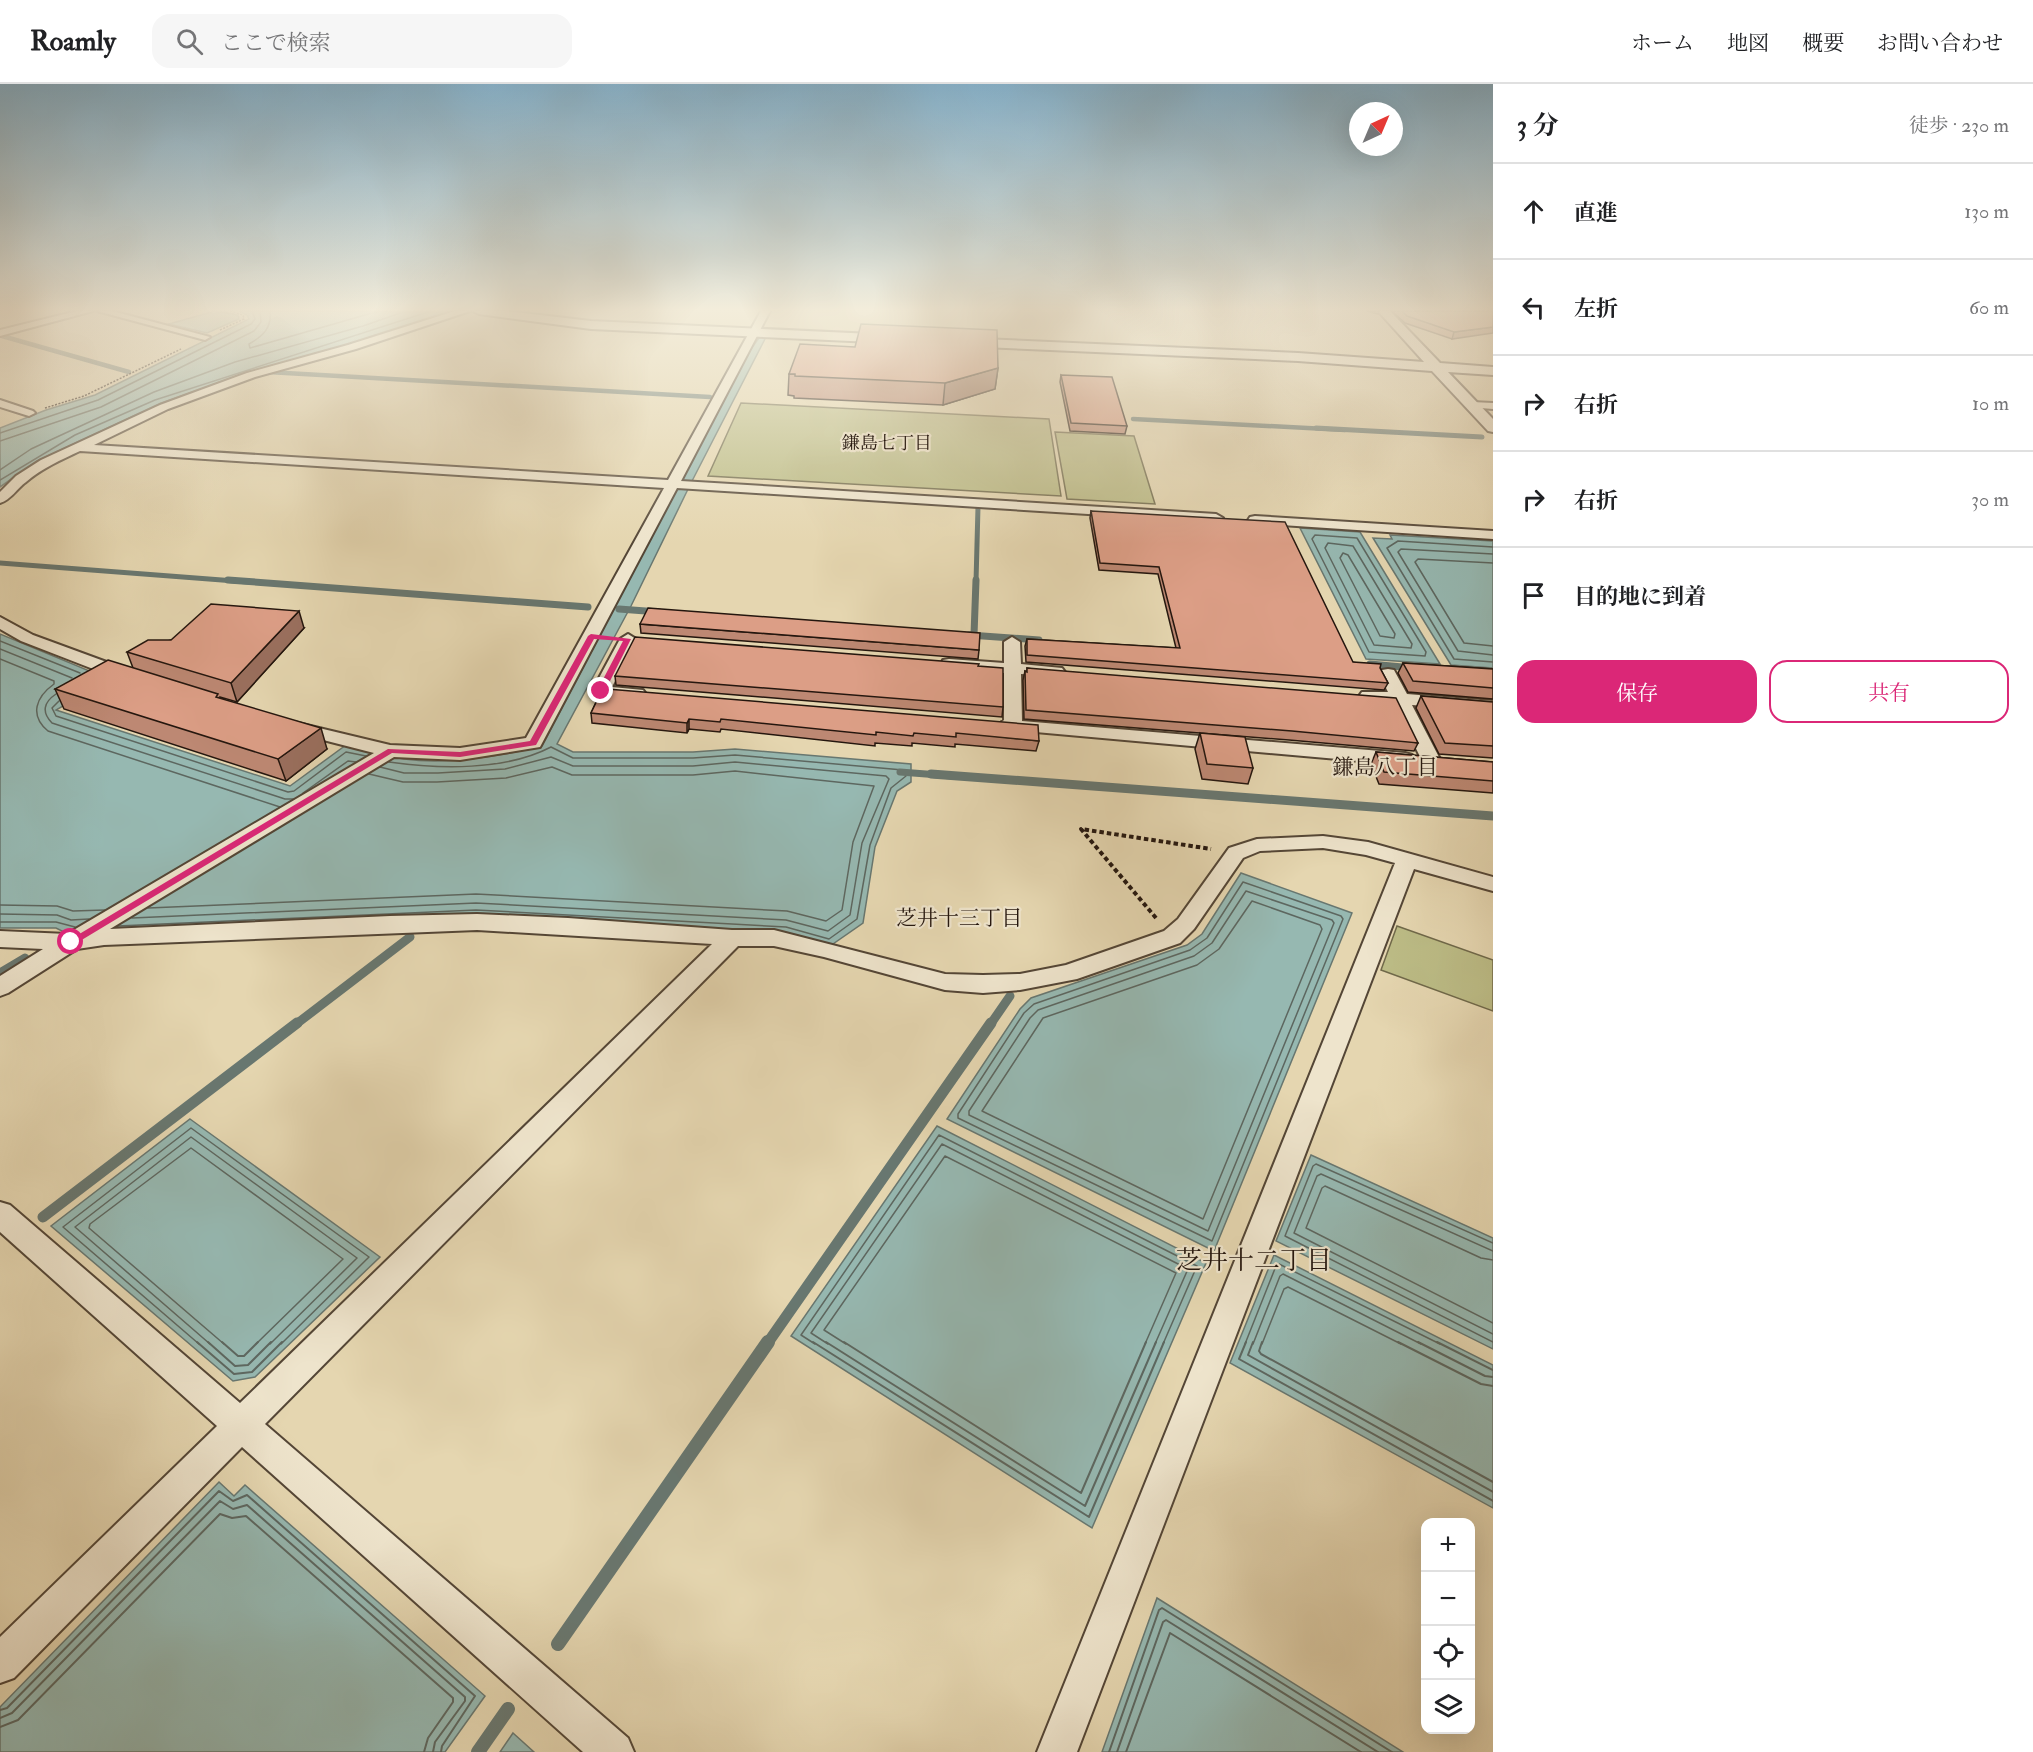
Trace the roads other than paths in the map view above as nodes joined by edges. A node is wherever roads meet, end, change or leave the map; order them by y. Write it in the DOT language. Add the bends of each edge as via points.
graph roads {
  1 [pos="213,389"];
  2 [pos="724,389"];
  3 [pos="1457,389"];
  4 [pos="0,403"];
  5 [pos="1472,405"];
  6 [pos="1493,406"];
  7 [pos="29,413"];
  8 [pos="1493,428"];
  9 [pos="75,447"];
  10 [pos="671,484"];
  11 [pos="0,500"];
  12 [pos="1493,535"];
  13 [pos="0,622"];
  14 [pos="591,636"];
  15 [pos="1012,642"];
  16 [pos="931,662"];
  17 [pos="1013,669"];
  18 [pos="1071,673"];
  19 [pos="1388,674"];
  20 [pos="146,682"];
  21 [pos="1353,695"];
  22 [pos="660,696"];
  23 [pos="1400,699"];
  24 [pos="1493,706"];
  25 [pos="276,722"];
  26 [pos="990,724"];
  27 [pos="1013,726"];
  28 [pos="388,752"];
  29 [pos="1431,761"];
  30 [pos="1452,763"];
  31 [pos="1407,860"];
  32 [pos="1493,884"];
  33 [pos="732,938"];
  34 [pos="0,939"];
  35 [pos="78,939"];
  36 [pos="0,987"];
  37 [pos="0,1214"];
  38 [pos="242,1424"];
  39 [pos="0,1664"];
  40 [pos="614,1752"];
  41 [pos="1057,1752"];
  1 -- 9 [label="street"];
  2 -- 10 [label="street"];
  3 -- 5 [label="street"];
  4 -- 7 [label="street"];
  5 -- 6 [label="street"];
  5 -- 8 [label="street"];
  9 -- 10 [label="street"];
  9 -- 11 [label="street" via="21,479"];
  10 -- 12 [label="street"];
  10 -- 14 [label="street"];
  13 -- 20 [label="street" via="27,638"];
  14 -- 22 [label="street" via="629,639 601,691"];
  14 -- 28 [label="street" via="533,743 460,754"];
  15 -- 17 [label="street"];
  16 -- 17 [label="street"];
  17 -- 18 [label="street"];
  17 -- 27 [label="street"];
  19 -- 23 [label="street"];
  21 -- 23 [label="street"];
  23 -- 24 [label="street"];
  23 -- 29 [label="street"];
  25 -- 28 [label="street"];
  26 -- 27 [label="street"];
  27 -- 29 [label="street"];
  28 -- 35 [label="street"];
  29 -- 30 [label="street"];
  31 -- 32 [label="street"];
  31 -- 33 [label="street" via="1323,842 1257,845 1236,853 1172,937 1069,973 1020,982 945,982 774,938"];
  31 -- 41 [label="street"];
  33 -- 35 [label="street" via="477,922"];
  33 -- 38 [label="street"];
  34 -- 35 [label="street"];
  35 -- 36 [label="street"];
  37 -- 38 [label="street"];
  38 -- 39 [label="street"];
  38 -- 40 [label="street"];
}
